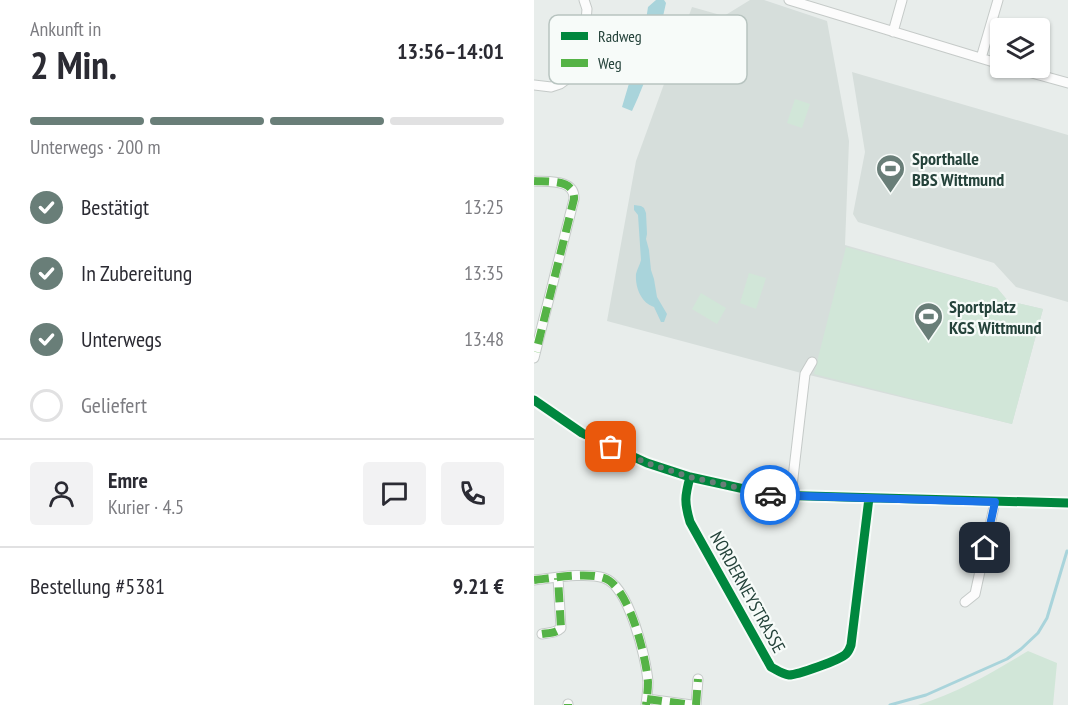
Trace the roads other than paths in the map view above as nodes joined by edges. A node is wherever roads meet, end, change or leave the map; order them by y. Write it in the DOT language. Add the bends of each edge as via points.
graph roads {
  1 [pos="584,0"];
  2 [pos="789,0"];
  3 [pos="902,0"];
  4 [pos="998,0"];
  5 [pos="586,15"];
  6 [pos="893,32"];
  7 [pos="981,58"];
  8 [pos="990,61"];
  9 [pos="1050,77"];
  10 [pos="1068,82"];
  11 [pos="560,84"];
  12 [pos="534,85"];
  13 [pos="534,181"];
  14 [pos="534,358"];
  15 [pos="812,362"];
  16 [pos="534,400"];
  17 [pos="690,477"];
  18 [pos="791,495"];
  19 [pos="869,498"];
  20 [pos="995,502"];
  21 [pos="1068,503"];
  22 [pos="558,578"];
  23 [pos="534,580"];
  24 [pos="965,602"];
  25 [pos="542,634"];
  26 [pos="698,679"];
  27 [pos="646,702"];
  28 [pos="694,705"];
  1 -- 5 [label="street"];
  2 -- 6 [label="street"];
  3 -- 6 [label="street"];
  4 -- 7 [label="street"];
  6 -- 7 [label="street"];
  7 -- 8 [label="street"];
  9 -- 10 [label="street"];
  11 -- 12 [label="street"];
  13 -- 14 [label="street" via="566,184 575,193"];
  15 -- 18 [label="street" via="805,374"];
  16 -- 17 [label="street" via="582,433 647,463"];
  17 -- 18 [label="street" via="771,495"];
  17 -- 19 [label="street, NORDERNEYSTRASSE" via="685,498 690,522 771,667 789,675 828,664 847,653 851,645"];
  18 -- 19 [label="street"];
  19 -- 20 [label="street"];
  20 -- 21 [label="street"];
  20 -- 24 [label="street" via="975,594"];
  22 -- 23 [label="street"];
  22 -- 25 [label="street" via="561,628"];
  22 -- 27 [label="street" via="593,575 614,583 620,591 636,627 648,682"];
  26 -- 28 [label="street"];
  27 -- 28 [label="street"];
}
